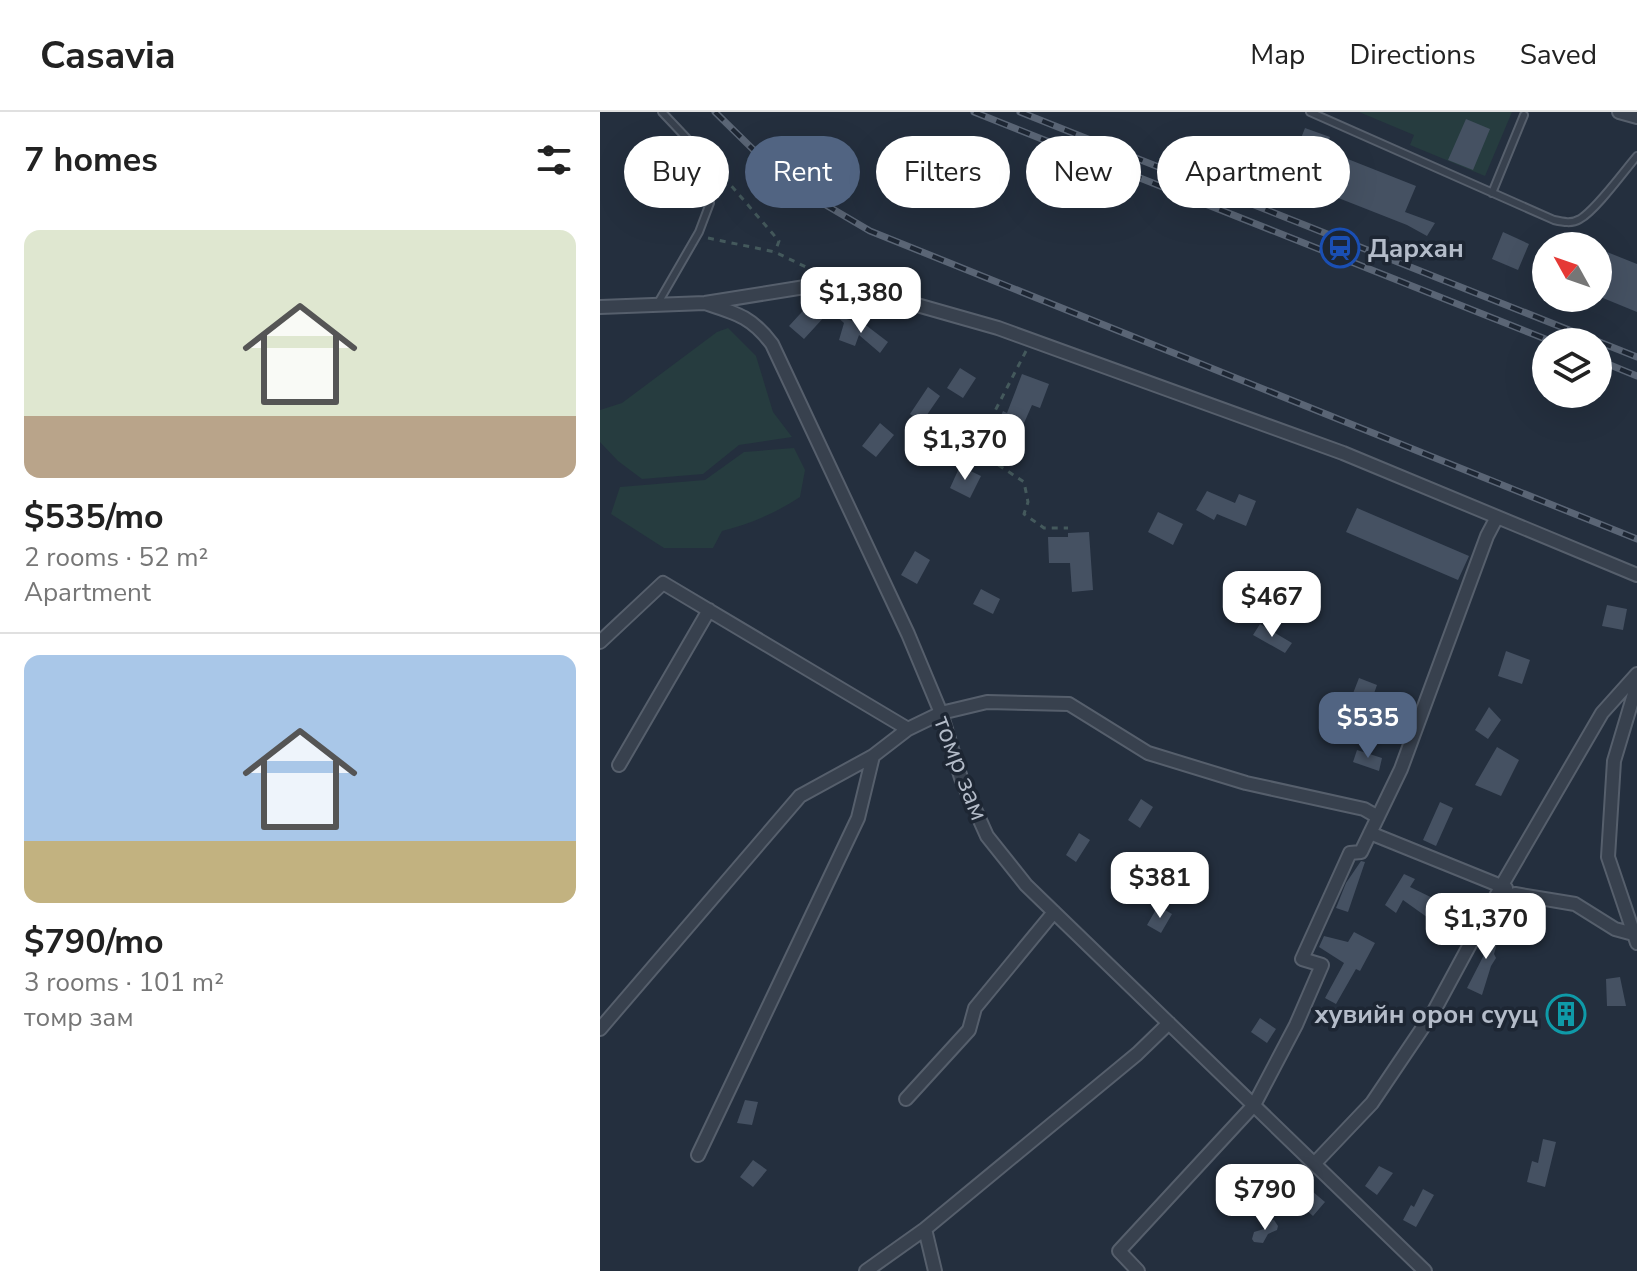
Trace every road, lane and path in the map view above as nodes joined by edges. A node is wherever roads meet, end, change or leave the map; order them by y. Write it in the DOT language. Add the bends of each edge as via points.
graph roads {
  1 [pos="662,112"];
  2 [pos="1310,112"];
  3 [pos="1619,112"];
  4 [pos="1524,115"];
  5 [pos="1637,117"];
  6 [pos="685,136"];
  7 [pos="1637,156"];
  8 [pos="729,181"];
  9 [pos="1492,193"];
  10 [pos="708,208"];
  11 [pos="699,232"];
  12 [pos="775,252"];
  13 [pos="836,282"];
  14 [pos="705,303"];
  15 [pos="600,307"];
  16 [pos="656,307"];
  17 [pos="1023,337"];
  18 [pos="1497,517"];
  19 [pos="1068,528"];
  20 [pos="1637,575"];
  21 [pos="709,610"];
  22 [pos="600,642"];
  23 [pos="1637,674"];
  24 [pos="1637,684"];
  25 [pos="941,713"];
  26 [pos="908,729"];
  27 [pos="873,756"];
  28 [pos="619,765"];
  29 [pos="1378,817"];
  30 [pos="1370,833"];
  31 [pos="1502,885"];
  32 [pos="1515,894"];
  33 [pos="1490,908"];
  34 [pos="1054,912"];
  35 [pos="1636,938"];
  36 [pos="1169,1023"];
  37 [pos="600,1029"];
  38 [pos="906,1099"];
  39 [pos="1254,1105"];
  40 [pos="698,1155"];
  41 [pos="1314,1164"];
  42 [pos="925,1229"];
  43 [pos="866,1271"];
  44 [pos="935,1271"];
  45 [pos="1138,1271"];
  46 [pos="1425,1271"];
  1 -- 6 [label="lane"];
  2 -- 9 [label="lane"];
  3 -- 5 [label="street"];
  4 -- 9 [label="lane"];
  7 -- 9 [label="lane" via="1590,210 1568,223"];
  8 -- 12 [label="path" via="779,241"];
  10 -- 11 [label="lane"];
  11 -- 12 [label="path" via="709,239"];
  11 -- 16 [label="lane"];
  12 -- 13 [label="path"];
  13 -- 14 [label="street"];
  13 -- 17 [label="street"];
  14 -- 16 [label="street"];
  14 -- 25 [label="street, томр зам" via="738,313 759,326 772,344"];
  15 -- 16 [label="street"];
  17 -- 18 [label="street" via="1343,453"];
  17 -- 19 [label="path" via="1026,351 982,436 985,456 1024,482 1024,514 1044,528"];
  18 -- 20 [label="street"];
  18 -- 29 [label="street"];
  21 -- 22 [label="street" via="663,583"];
  21 -- 26 [label="street"];
  21 -- 28 [label="street"];
  23 -- 31 [label="street" via="1602,713"];
  24 -- 35 [label="street" via="1614,761 1608,857"];
  25 -- 26 [label="street"];
  25 -- 29 [label="street" via="987,702 1069,704 1148,753"];
  25 -- 34 [label="street, томр зам" via="961,778 987,836"];
  26 -- 27 [label="street"];
  27 -- 37 [label="street" via="800,796"];
  27 -- 40 [label="street" via="858,818"];
  29 -- 30 [label="street"];
  30 -- 31 [label="street"];
  30 -- 39 [label="street" via="1361,852 1350,853 1302,959 1322,965"];
  31 -- 32 [label="street"];
  31 -- 33 [label="street"];
  32 -- 33 [label="street"];
  32 -- 35 [label="street" via="1575,904"];
  33 -- 41 [label="street" via="1434,1011 1381,1090"];
  34 -- 36 [label="street, томр зам"];
  34 -- 38 [label="street" via="975,1008 969,1030"];
  36 -- 39 [label="street, томр зам"];
  36 -- 42 [label="street"];
  39 -- 41 [label="street, томр зам"];
  39 -- 45 [label="street" via="1119,1251"];
  41 -- 46 [label="street, томр зам"];
  42 -- 43 [label="street"];
  42 -- 44 [label="street"];
}
